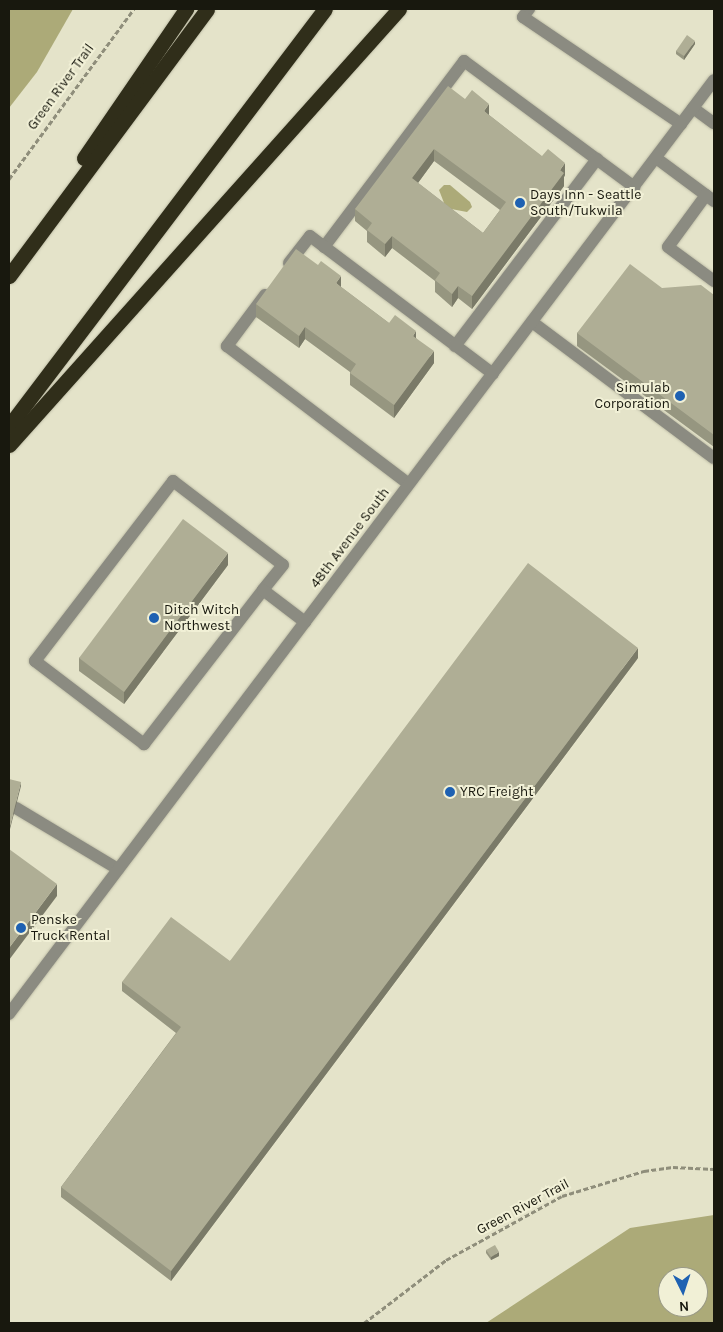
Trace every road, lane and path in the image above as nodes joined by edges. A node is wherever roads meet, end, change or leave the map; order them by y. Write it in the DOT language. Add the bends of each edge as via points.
graph roads {
  1 [pos="134,9"];
  2 [pos="186,9"];
  3 [pos="207,9"];
  4 [pos="312,9"];
  5 [pos="325,9"];
  6 [pos="399,9"];
  7 [pos="529,9"];
  8 [pos="714,80"];
  9 [pos="693,108"];
  10 [pos="242,120"];
  11 [pos="714,123"];
  12 [pos="681,124"];
  13 [pos="656,158"];
  14 [pos="597,159"];
  15 [pos="9,179"];
  16 [pos="634,187"];
  17 [pos="710,198"];
  18 [pos="324,247"];
  19 [pos="9,269"];
  20 [pos="9,276"];
  21 [pos="714,281"];
  22 [pos="532,322"];
  23 [pos="455,346"];
  24 [pos="492,374"];
  25 [pos="9,426"];
  26 [pos="9,445"];
  27 [pos="714,458"];
  28 [pos="409,484"];
  29 [pos="263,590"];
  30 [pos="305,622"];
  31 [pos="16,808"];
  32 [pos="118,868"];
  33 [pos="9,1014"];
  34 [pos="714,1169"];
  35 [pos="364,1323"];
  1 -- 15 [label="path, Green River Trail"];
  2 -- 19 [label="highway"];
  3 -- 20 [label="highway"];
  4 -- 10 [label="highway"];
  5 -- 10 [label="highway"];
  6 -- 26 [label="highway"];
  7 -- 12 [label="street" via="522,17"];
  8 -- 9 [label="street, 48th Avenue South"];
  9 -- 11 [label="street"];
  9 -- 12 [label="street, 48th Avenue South"];
  10 -- 25 [label="highway"];
  12 -- 13 [label="street, 48th Avenue South"];
  13 -- 16 [label="street, 48th Avenue South"];
  13 -- 17 [label="street"];
  14 -- 16 [label="street"];
  14 -- 18 [label="street" via="464,61"];
  14 -- 23 [label="street"];
  16 -- 22 [label="street, 48th Avenue South"];
  17 -- 21 [label="street" via="668,246"];
  18 -- 23 [label="street"];
  18 -- 28 [label="street" via="310,236 227,346"];
  22 -- 24 [label="street, 48th Avenue South"];
  22 -- 27 [label="street"];
  23 -- 24 [label="street"];
  24 -- 28 [label="street, 48th Avenue South"];
  28 -- 30 [label="street, 48th Avenue South"];
  29 -- 29 [label="street" via="282,565 173,481 35,661 144,744"];
  29 -- 30 [label="street"];
  30 -- 32 [label="street, 48th Avenue South"];
  31 -- 32 [label="street"];
  32 -- 33 [label="street, 48th Avenue South"];
  34 -- 35 [label="path, Green River Trail" via="673,1166 644,1171 562,1196 446,1260"];
}
